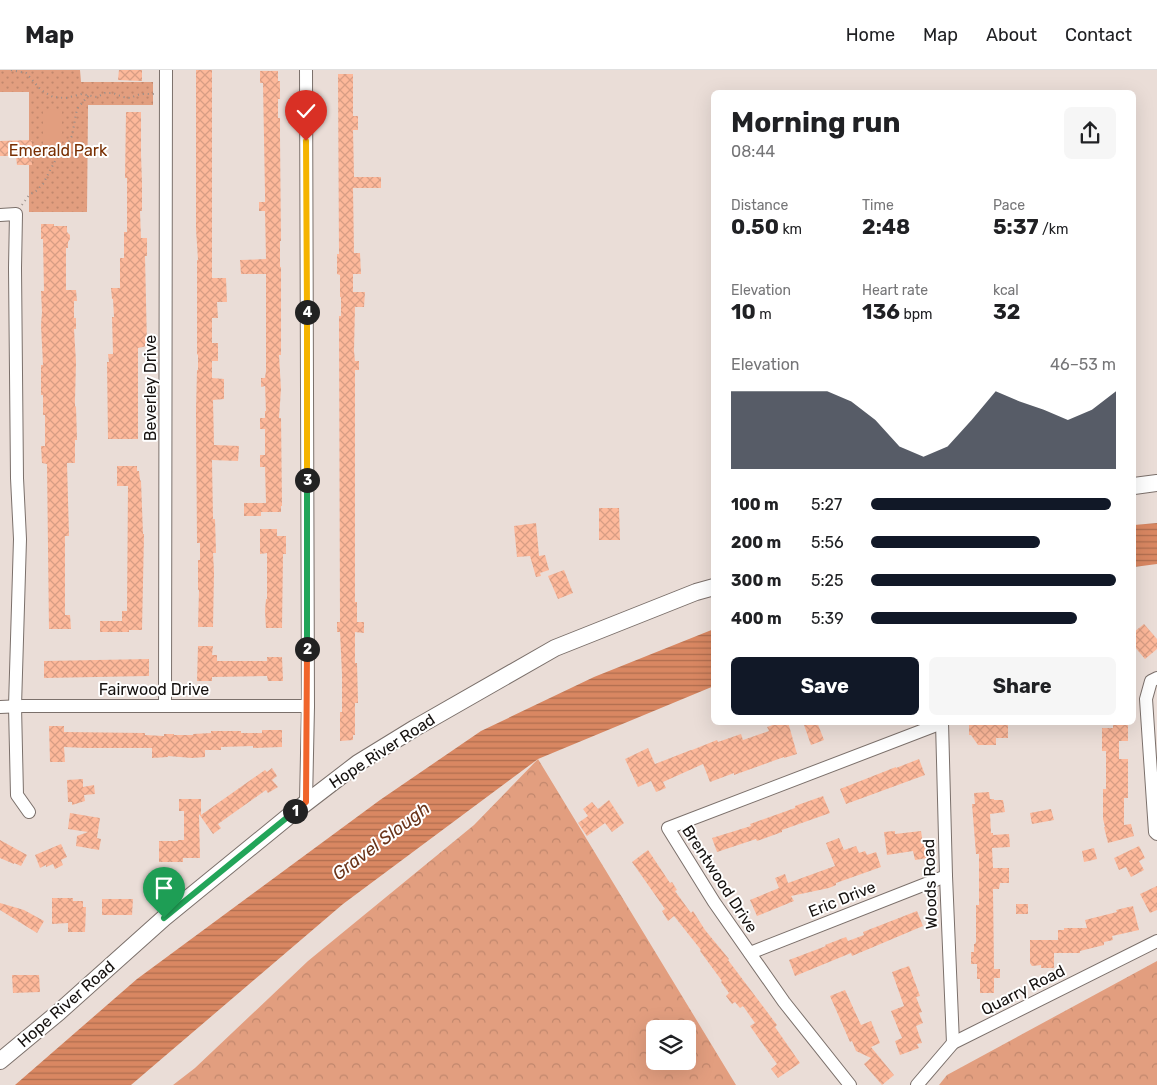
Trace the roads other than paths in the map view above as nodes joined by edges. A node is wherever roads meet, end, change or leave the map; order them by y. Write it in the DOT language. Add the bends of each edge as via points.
graph roads {
  1 [pos="166,70"];
  2 [pos="306,70"];
  3 [pos="0,214"];
  4 [pos="1157,482"];
  5 [pos="1136,486"];
  6 [pos="711,588"];
  7 [pos="1157,678"];
  8 [pos="15,706"];
  9 [pos="165,706"];
  10 [pos="308,706"];
  11 [pos="0,707"];
  12 [pos="937,725"];
  13 [pos="942,725"];
  14 [pos="306,802"];
  15 [pos="29,812"];
  16 [pos="1157,834"];
  17 [pos="946,876"];
  18 [pos="1157,941"];
  19 [pos="750,953"];
  20 [pos="953,1043"];
  21 [pos="0,1061"];
  22 [pos="850,1085"];
  23 [pos="917,1085"];
  1 -- 9 [label="street, Beverley Drive"];
  2 -- 10 [label="street"];
  3 -- 8 [label="street" via="16,214 20,539"];
  4 -- 5 [label="street"];
  6 -- 14 [label="street, Hope River Road" via="555,648 358,763"];
  7 -- 16 [label="street" via="1151,681 1146,699"];
  8 -- 9 [label="street, Fairwood Drive"];
  8 -- 11 [label="street, Fairwood Drive"];
  8 -- 15 [label="street" via="17,795"];
  9 -- 10 [label="street, Fairwood Drive"];
  10 -- 14 [label="street"];
  12 -- 19 [label="street, Brentwood Drive" via="668,828"];
  13 -- 17 [label="street, Woods Road"];
  14 -- 21 [label="street, Hope River Road" via="164,918"];
  17 -- 19 [label="street, Eric Drive"];
  17 -- 20 [label="street, Woods Road"];
  18 -- 20 [label="street, Quarry Road"];
  19 -- 22 [label="street, Brentwood Drive"];
  20 -- 23 [label="street, Quarry Road"];
}
